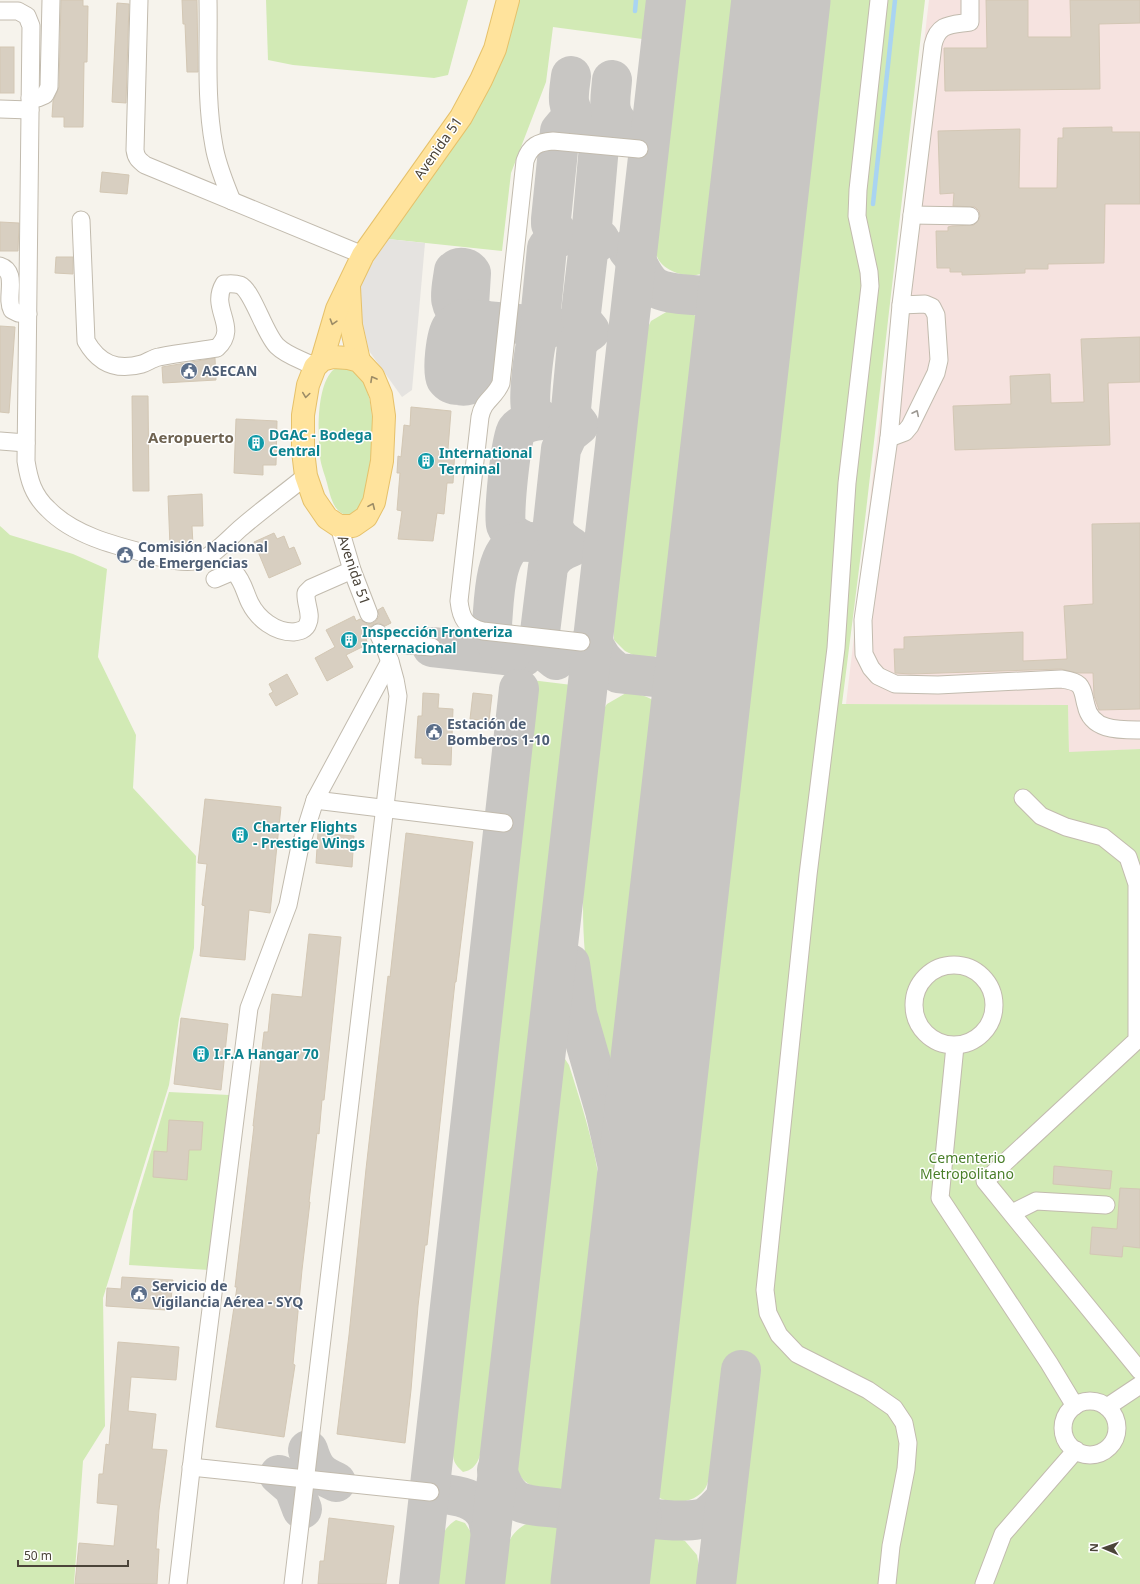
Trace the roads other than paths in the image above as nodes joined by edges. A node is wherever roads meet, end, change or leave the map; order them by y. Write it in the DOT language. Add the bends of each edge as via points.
graph roads {
  1 [pos="51,0"];
  2 [pos="138,0"];
  3 [pos="208,0"];
  4 [pos="508,0"];
  5 [pos="879,0"];
  6 [pos="970,0"];
  7 [pos="0,11"];
  8 [pos="30,104"];
  9 [pos="0,109"];
  10 [pos="639,149"];
  11 [pos="232,201"];
  12 [pos="912,215"];
  13 [pos="970,216"];
  14 [pos="81,220"];
  15 [pos="363,255"];
  16 [pos="0,266"];
  17 [pos="348,286"];
  18 [pos="901,305"];
  19 [pos="28,314"];
  20 [pos="359,361"];
  21 [pos="318,363"];
  22 [pos="890,438"];
  23 [pos="0,441"];
  24 [pos="26,443"];
  25 [pos="306,476"];
  26 [pos="339,526"];
  27 [pos="352,570"];
  28 [pos="215,579"];
  29 [pos="369,614"];
  30 [pos="581,642"];
  31 [pos="432,647"];
  32 [pos="390,661"];
  33 [pos="1140,730"];
  34 [pos="1023,798"];
  35 [pos="315,800"];
  36 [pos="385,808"];
  37 [pos="504,823"];
  38 [pos="1138,1044"];
  39 [pos="955,1046"];
  40 [pos="1106,1205"];
  41 [pos="1012,1214"];
  42 [pos="1140,1371"];
  43 [pos="1140,1385"];
  44 [pos="1075,1406"];
  45 [pos="1107,1407"];
  46 [pos="1076,1450"];
  47 [pos="191,1467"];
  48 [pos="305,1478"];
  49 [pos="430,1492"];
  50 [pos="178,1584"];
  51 [pos="293,1584"];
  52 [pos="887,1584"];
  53 [pos="984,1584"];
  1 -- 8 [label="street" via="48,87 45,95"];
  2 -- 11 [label="street" via="136,156 145,165"];
  3 -- 11 [label="street" via="209,107 218,164"];
  4 -- 15 [label="main road, Avenida 51" via="496,48 461,117"];
  5 -- 52 [label="street" via="857,216 870,286 848,483 836,648 808,875 765,1290 768,1313 779,1335 797,1354 868,1390 894,1408 904,1423 908,1443 906,1469 891,1546"];
  6 -- 12 [label="street" via="970,22 951,25 939,30 935,36"];
  7 -- 8 [label="street" via="18,11 27,16 31,26"];
  8 -- 9 [label="street"];
  8 -- 19 [label="street"];
  10 -- 30 [label="street" via="544,141 528,152 501,383 498,390 481,408 459,601 461,613 465,622 473,629 483,632"];
  11 -- 15 [label="street"];
  12 -- 13 [label="street"];
  12 -- 18 [label="street"];
  14 -- 21 [label="street" via="86,341 90,349 102,360 116,367 125,368 158,357 217,348 222,343 226,329 219,301 220,292 224,284 232,284 241,286 249,294 266,330 283,351"];
  15 -- 17 [label="main road, Avenida 51"];
  16 -- 19 [label="street" via="6,269 10,278 12,310"];
  17 -- 20 [label="main road"];
  17 -- 21 [label="main road, Avenida 51, one-way"];
  18 -- 22 [label="street"];
  22 -- 18 [label="street, one-way" via="904,432 910,426 936,373 939,360 936,315 932,307 925,304"];
  19 -- 24 [label="street"];
  20 -- 21 [label="main road" via="333,357"];
  26 -- 20 [label="main road, Avenida 51, one-way" via="353,526 366,517 374,502 382,461 384,416 381,395 373,376"];
  21 -- 25 [label="main road, Avenida 51, one-way" via="308,385 303,415"];
  22 -- 33 [label="street" via="863,620 864,654 871,668 878,676 894,684 910,685 1061,679 1078,684 1082,690 1087,713 1096,722 1116,730"];
  23 -- 24 [label="street"];
  24 -- 25 [label="street" via="29,480 48,510 87,535 115,546 184,561 199,561 208,557 242,526"];
  25 -- 26 [label="main road, Avenida 51" via="314,499 327,518"];
  26 -- 27 [label="street, Avenida 51"];
  27 -- 28 [label="street" via="311,588 306,593 309,622 306,628 291,632 274,628 257,615 235,573"];
  27 -- 29 [label="street, Avenida 51"];
  31 -- 32 [label="street" via="380,638"];
  32 -- 35 [label="street"];
  32 -- 36 [label="street" via="398,696"];
  34 -- 38 [label="street" via="1041,816 1066,827 1103,837 1128,857 1137,884"];
  35 -- 36 [label="street"];
  35 -- 47 [label="street" via="299,851 288,905 248,1008"];
  36 -- 37 [label="street"];
  36 -- 48 [label="street"];
  38 -- 41 [label="street" via="985,1181"];
  39 -- 39 [label="street" via="970,1043 982,1035 991,1022 995,1008 993,993 986,980 975,970 961,965 946,965 932,971 921,981 915,995 914,1010 918,1024 928,1036 941,1044"];
  39 -- 44 [label="street" via="940,1198"];
  40 -- 41 [label="street" via="1036,1201"];
  41 -- 42 [label="street"];
  43 -- 45 [label="street"];
  44 -- 45 [label="street" via="1091,1401"];
  44 -- 46 [label="street" via="1068,1412 1063,1428 1069,1445"];
  45 -- 46 [label="street" via="1116,1422 1114,1440 1109,1447 1093,1454 1084,1454"];
  46 -- 53 [label="street" via="1003,1534"];
  47 -- 48 [label="street"];
  47 -- 50 [label="street"];
  48 -- 49 [label="street"];
  48 -- 51 [label="street"];
}
